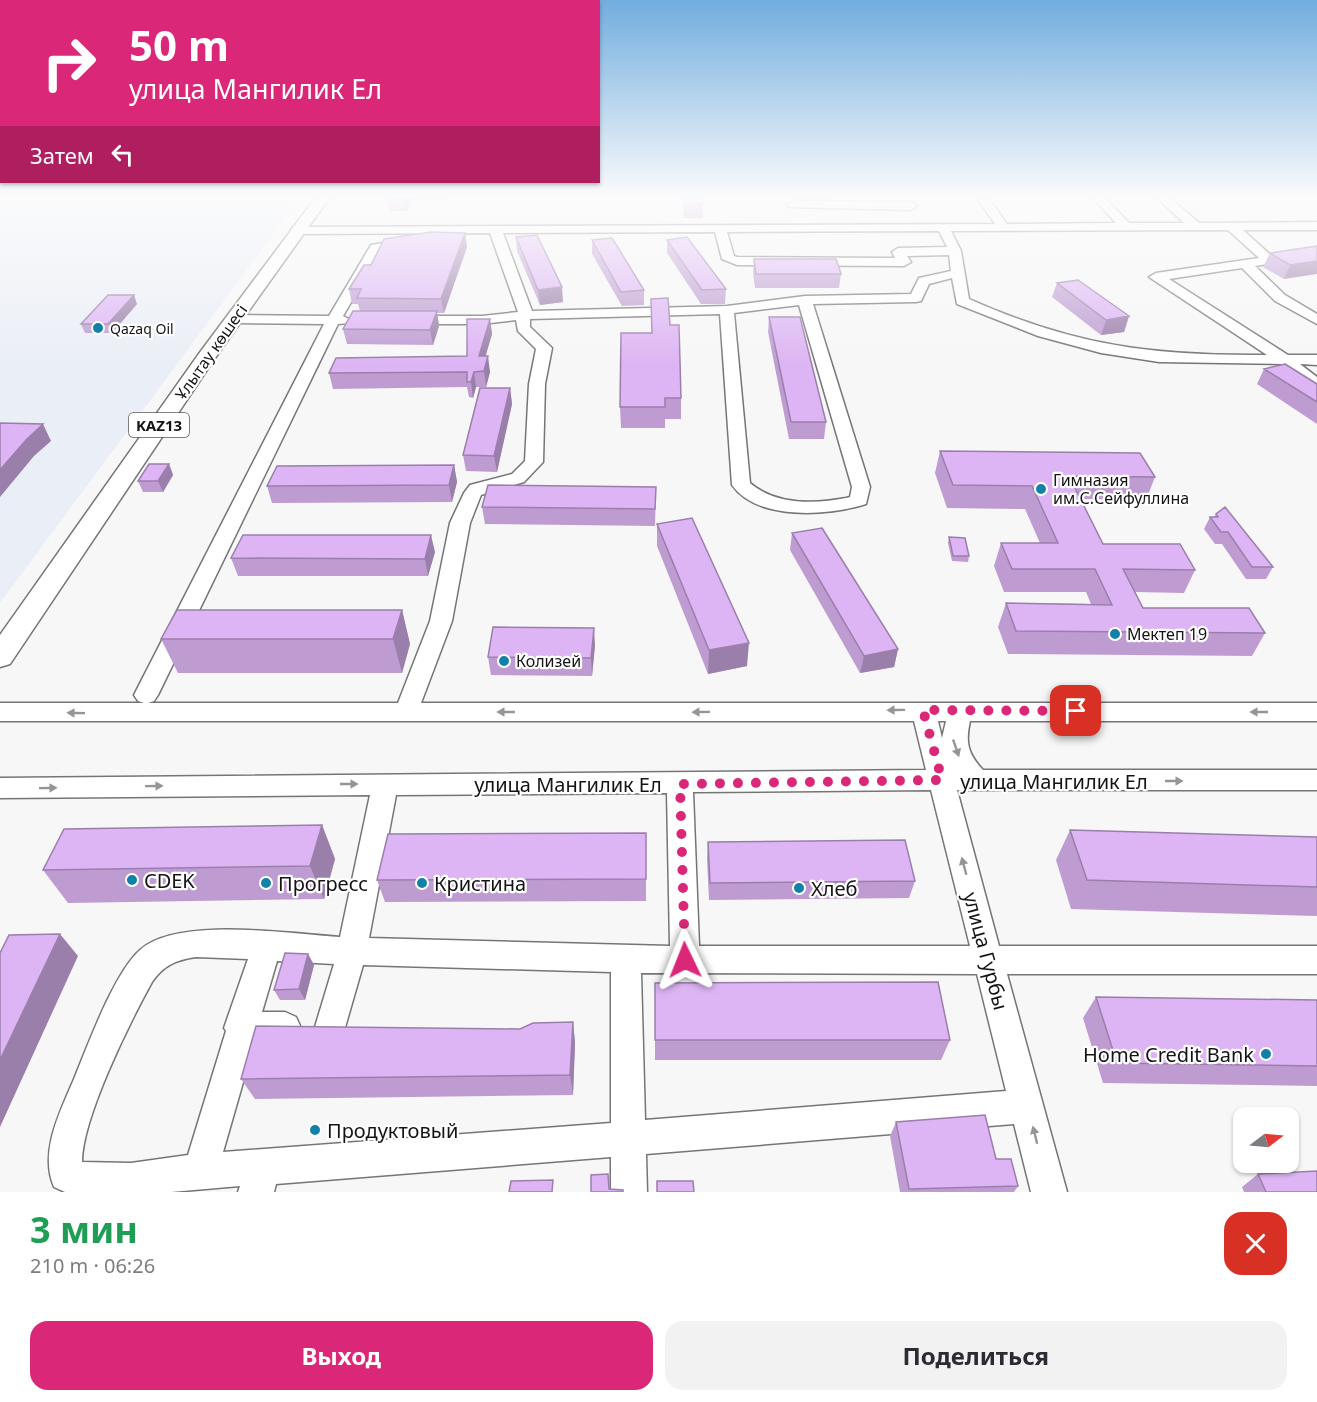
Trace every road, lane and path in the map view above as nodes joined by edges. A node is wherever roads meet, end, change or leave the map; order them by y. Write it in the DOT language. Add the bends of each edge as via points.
graph roads {
  1 [pos="281,253"];
  2 [pos="373,253"];
  3 [pos="502,253"];
  4 [pos="726,253"];
  5 [pos="953,253"];
  6 [pos="1261,253"];
  7 [pos="956,262"];
  8 [pos="1247,265"];
  9 [pos="805,300"];
  10 [pos="726,310"];
  11 [pos="526,315"];
  12 [pos="234,319"];
  13 [pos="333,320"];
  14 [pos="355,320"];
  15 [pos="398,320"];
  16 [pos="1317,320"];
  17 [pos="1283,358"];
  18 [pos="1317,360"];
  19 [pos="1317,385"];
  20 [pos="0,657"];
  21 [pos="146,695"];
  22 [pos="923,710"];
  23 [pos="961,710"];
  24 [pos="0,712"];
  25 [pos="406,712"];
  26 [pos="1317,712"];
  27 [pos="942,780"];
  28 [pos="1317,780"];
  29 [pos="978,781"];
  30 [pos="385,784"];
  31 [pos="680,784"];
  32 [pos="0,788"];
  33 [pos="266,948"];
  34 [pos="352,951"];
  35 [pos="626,958"];
  36 [pos="685,960"];
  37 [pos="988,960"];
  38 [pos="1317,960"];
  39 [pos="331,1027"];
  40 [pos="240,1028"];
  41 [pos="365,1028"];
  42 [pos="1028,1106"];
  43 [pos="627,1138"];
  44 [pos="201,1171"];
  45 [pos="260,1180"];
  46 [pos="629,1192"];
  47 [pos="1049,1192"];
  1 -- 12 [label="main road, Ұлытау көшесі / KAZ13"];
  2 -- 13 [label="street"];
  3 -- 11 [label="street"];
  4 -- 7 [label="street" via="728,259 737,261"];
  5 -- 7 [label="street"];
  6 -- 8 [label="street" via="1269,260"];
  7 -- 9 [label="street" via="924,281 916,298"];
  7 -- 17 [label="street" via="962,301 1070,341 1157,357"];
  8 -- 16 [label="street" via="1280,297"];
  8 -- 17 [label="street" via="1156,278"];
  9 -- 10 [label="street"];
  9 -- 10 [label="street" via="861,487 859,500 845,506 779,504 758,499 741,485"];
  10 -- 11 [label="street"];
  11 -- 15 [label="street" via="482,320"];
  11 -- 25 [label="street" via="521,322 523,328 544,348 537,384 534,462 518,478 473,493 460,523 441,621"];
  12 -- 13 [label="street"];
  12 -- 20 [label="main road, Ұлытау көшесі / KAZ13"];
  13 -- 14 [label="street"];
  13 -- 21 [label="street"];
  17 -- 18 [label="street"];
  17 -- 19 [label="street"];
  22 -- 23 [label="street"];
  22 -- 25 [label="street, one-way"];
  22 -- 27 [label="street, улица Гурбы"];
  26 -- 23 [label="street, one-way"];
  23 -- 29 [label="street, one-way" via="952,740 955,752"];
  25 -- 24 [label="street, one-way"];
  27 -- 29 [label="street, улица Мангилик Ел"];
  27 -- 31 [label="street, улица Мангилик Ел"];
  37 -- 27 [label="street, улица Гурбы, one-way"];
  29 -- 28 [label="street, улица Мангилик Ел, one-way"];
  30 -- 31 [label="street, улица Мангилик Ел"];
  32 -- 30 [label="street, улица Мангилик Ел, one-way"];
  30 -- 34 [label="street"];
  31 -- 36 [label="street"];
  33 -- 34 [label="street"];
  33 -- 40 [label="street"];
  33 -- 44 [label="street" via="196,943 171,947 148,961 131,987 64,1155 66,1175 82,1180 114,1181"];
  34 -- 35 [label="street"];
  34 -- 39 [label="street"];
  35 -- 36 [label="street"];
  35 -- 43 [label="street"];
  36 -- 37 [label="street"];
  37 -- 38 [label="street"];
  37 -- 42 [label="street, улица Гурбы"];
  39 -- 40 [label="street"];
  39 -- 41 [label="street"];
  40 -- 44 [label="street"];
  42 -- 43 [label="street"];
  47 -- 42 [label="street, улица Гурбы, one-way"];
  43 -- 45 [label="street"];
  43 -- 46 [label="street"];
  44 -- 45 [label="street"];
}
